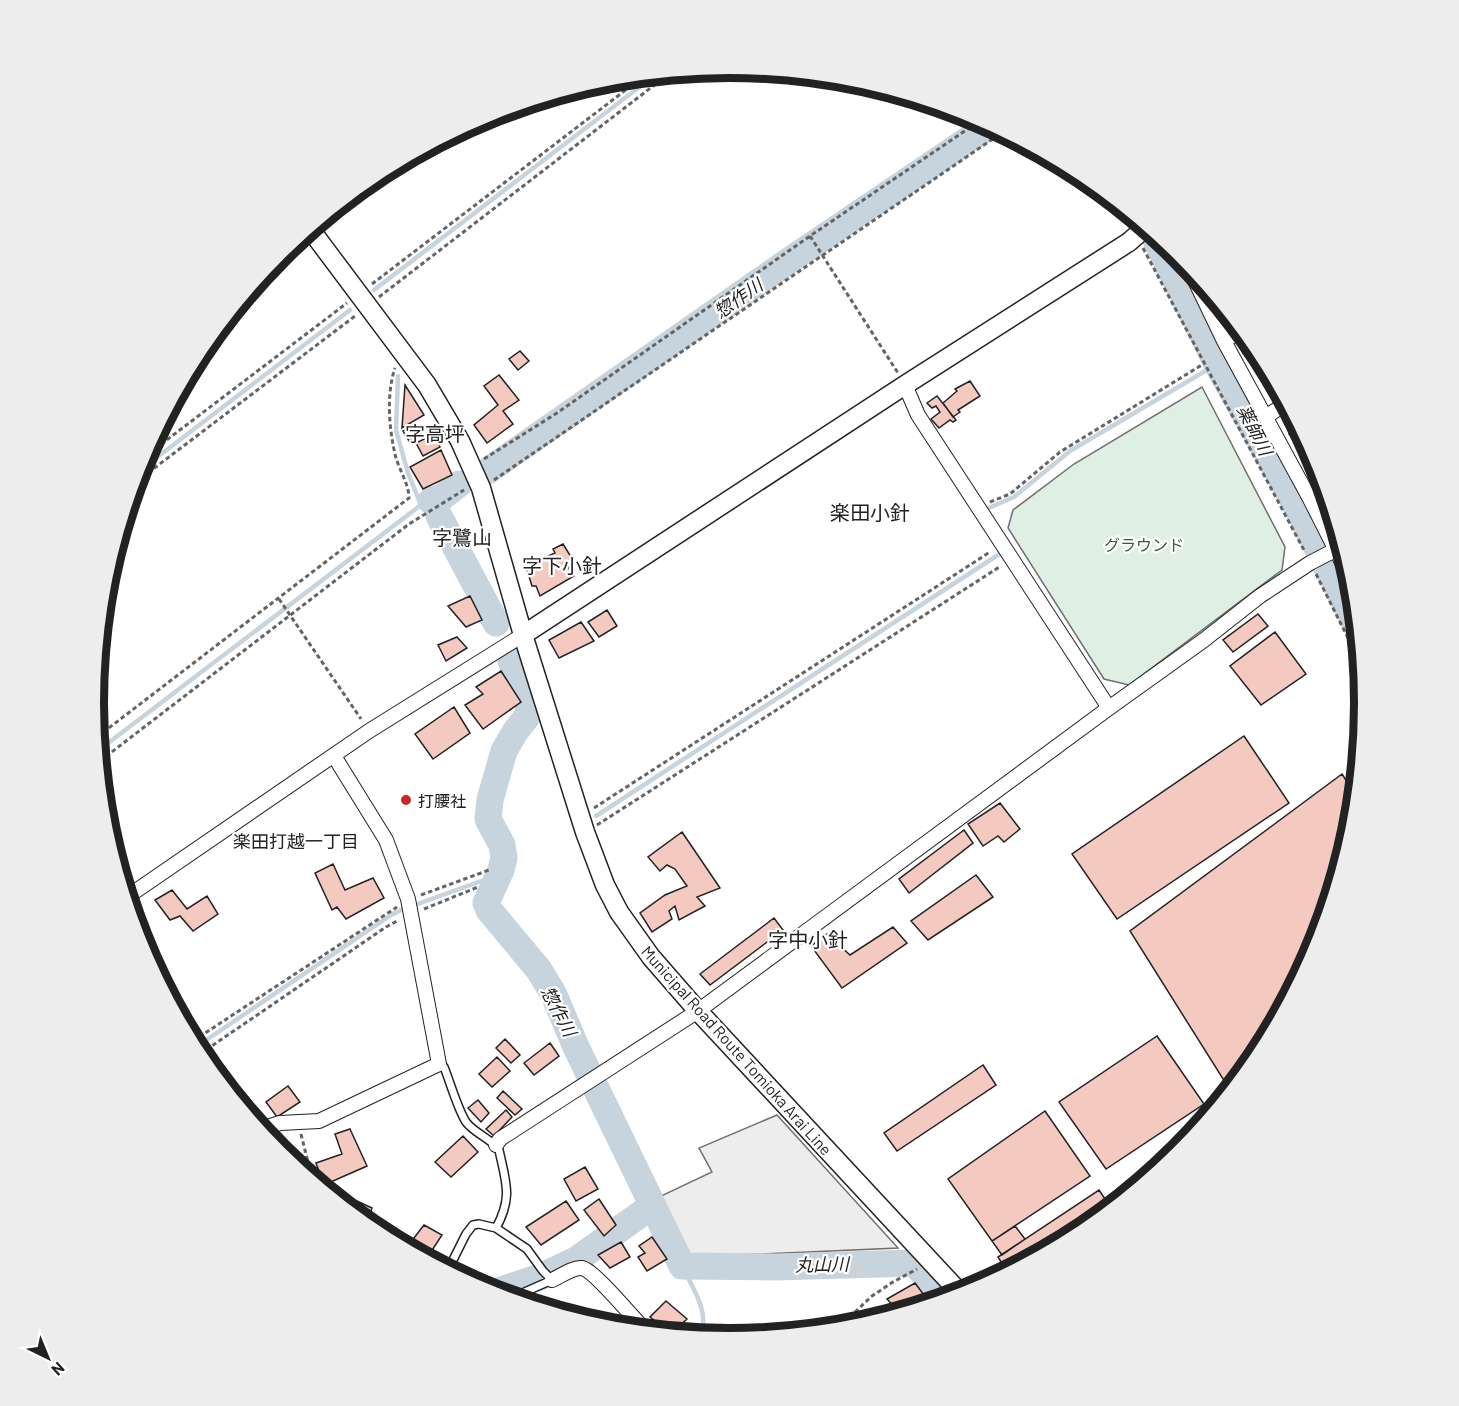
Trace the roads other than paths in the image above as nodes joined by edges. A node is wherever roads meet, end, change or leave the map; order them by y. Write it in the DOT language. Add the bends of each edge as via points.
graph roads {
  1 [pos="315,235"];
  2 [pos="1137,235"];
  3 [pos="1201,294"];
  4 [pos="1234,335"];
  5 [pos="1224,341"];
  6 [pos="905,385"];
  7 [pos="1280,408"];
  8 [pos="1266,417"];
  9 [pos="1318,494"];
  10 [pos="1310,499"];
  11 [pos="1332,552"];
  12 [pos="1337,559"];
  13 [pos="523,636"];
  14 [pos="1109,708"];
  15 [pos="334,756"];
  16 [pos="134,893"];
  17 [pos="698,1011"];
  18 [pos="439,1064"];
  19 [pos="270,1126"];
  20 [pos="495,1145"];
  21 [pos="496,1228"];
  22 [pos="451,1263"];
  23 [pos="547,1276"];
  24 [pos="954,1286"];
  25 [pos="521,1292"];
  26 [pos="637,1321"];
  1 -- 13 [label="street, Municipal Road Route Tomioka Arai Line" via="447,417 478,479"];
  2 -- 6 [label="street"];
  3 -- 5 [label="street"];
  4 -- 5 [label="street"];
  5 -- 8 [label="street"];
  6 -- 13 [label="street"];
  6 -- 14 [label="street" via="918,415"];
  7 -- 8 [label="street"];
  8 -- 10 [label="street"];
  9 -- 10 [label="street"];
  10 -- 11 [label="street"];
  11 -- 12 [label="street"];
  11 -- 14 [label="street" via="1260,596"];
  13 -- 15 [label="street"];
  13 -- 17 [label="street, Municipal Road Route Tomioka Arai Line" via="605,885 651,957"];
  14 -- 17 [label="street"];
  15 -- 16 [label="street"];
  15 -- 18 [label="street" via="386,840 410,907"];
  17 -- 20 [label="street"];
  17 -- 24 [label="street, Municipal Road Route Tomioka Arai Line"];
  18 -- 19 [label="street" via="319,1121"];
  18 -- 20 [label="lane" via="444,1067 466,1121"];
  20 -- 21 [label="lane" via="507,1192 504,1214"];
  21 -- 22 [label="lane" via="473,1225"];
  21 -- 23 [label="lane" via="527,1249"];
  23 -- 25 [label="lane"];
  23 -- 26 [label="street" via="586,1270"];
}
